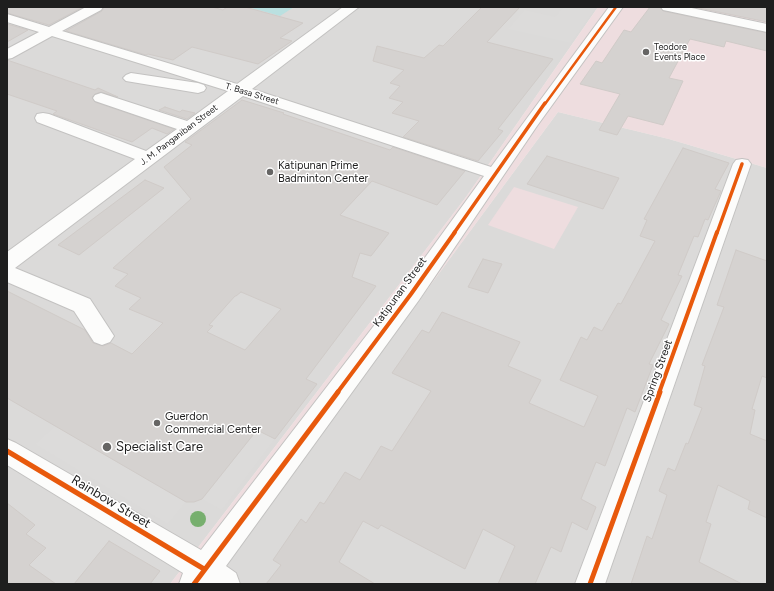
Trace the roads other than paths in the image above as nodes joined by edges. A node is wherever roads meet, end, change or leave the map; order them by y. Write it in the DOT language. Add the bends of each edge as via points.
graph roads {
  1 [pos="10,7"];
  2 [pos="96,7"];
  3 [pos="352,7"];
  4 [pos="616,7"];
  5 [pos="668,7"];
  6 [pos="7,8"];
  7 [pos="7,18"];
  8 [pos="767,28"];
  9 [pos="52,32"];
  10 [pos="7,55"];
  11 [pos="131,78"];
  12 [pos="220,84"];
  13 [pos="240,90"];
  14 [pos="101,98"];
  15 [pos="43,118"];
  16 [pos="188,127"];
  17 [pos="148,158"];
  18 [pos="742,164"];
  19 [pos="495,174"];
  20 [pos="12,254"];
  21 [pos="7,273"];
  22 [pos="102,336"];
  23 [pos="7,451"];
  24 [pos="208,579"];
  25 [pos="590,584"];
  1 -- 6 [label="street"];
  2 -- 9 [label="street"];
  3 -- 13 [label="street, J. M. Panganiban Street"];
  4 -- 19 [label="street, Katipunan Street"];
  5 -- 8 [label="street"];
  7 -- 9 [label="street, T. Basa Street"];
  9 -- 10 [label="street"];
  9 -- 12 [label="street, T. Basa Street"];
  11 -- 12 [label="street" via="196,88"];
  12 -- 13 [label="street, T. Basa Street"];
  13 -- 16 [label="street, J. M. Panganiban Street"];
  13 -- 19 [label="street, T. Basa Street"];
  14 -- 16 [label="street"];
  15 -- 17 [label="street"];
  16 -- 17 [label="street, J. M. Panganiban Street"];
  17 -- 20 [label="street, J. M. Panganiban Street"];
  18 -- 25 [label="street, Spring Street"];
  19 -- 24 [label="street, Katipunan Street"];
  21 -- 22 [label="street" via="82,305"];
  23 -- 24 [label="street, Rainbow Street"];
}
